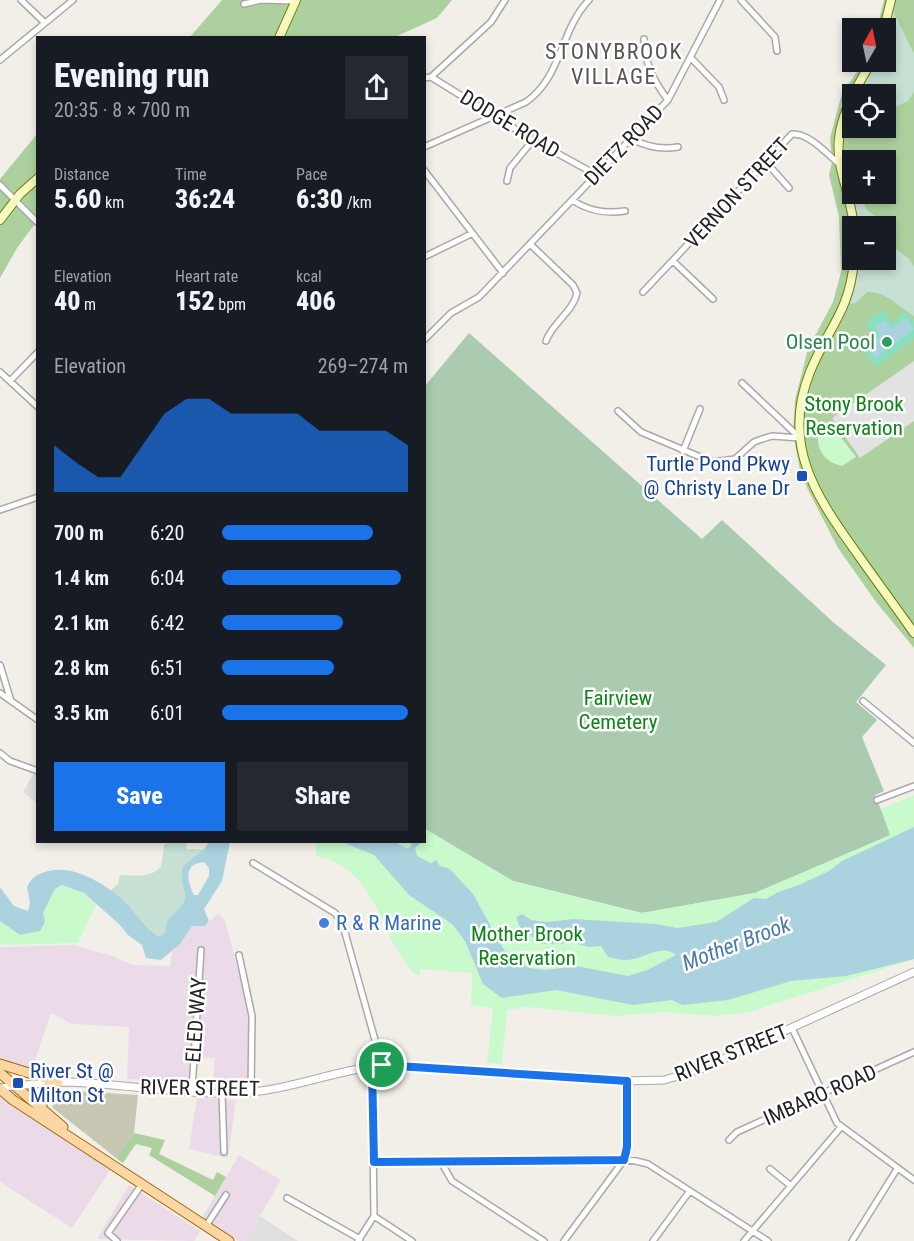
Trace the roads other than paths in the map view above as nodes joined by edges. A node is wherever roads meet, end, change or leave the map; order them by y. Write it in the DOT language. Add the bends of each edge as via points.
graph roads {
  1 [pos="21,0"];
  2 [pos="73,0"];
  3 [pos="296,0"];
  4 [pos="505,0"];
  5 [pos="589,0"];
  6 [pos="720,0"];
  7 [pos="741,0"];
  8 [pos="891,0"];
  9 [pos="244,4"];
  10 [pos="886,18"];
  11 [pos="45,23"];
  12 [pos="280,36"];
  13 [pos="644,39"];
  14 [pos="777,51"];
  15 [pos="692,58"];
  16 [pos="0,60"];
  17 [pos="428,77"];
  18 [pos="668,100"];
  19 [pos="724,100"];
  20 [pos="495,116"];
  21 [pos="842,121"];
  22 [pos="632,139"];
  23 [pos="533,140"];
  24 [pos="426,146"];
  25 [pos="678,147"];
  26 [pos="765,161"];
  27 [pos="838,163"];
  28 [pos="426,173"];
  29 [pos="596,174"];
  30 [pos="36,180"];
  31 [pos="507,181"];
  32 [pos="0,185"];
  33 [pos="789,188"];
  34 [pos="572,200"];
  35 [pos="14,201"];
  36 [pos="625,211"];
  37 [pos="851,216"];
  38 [pos="0,220"];
  39 [pos="36,221"];
  40 [pos="471,234"];
  41 [pos="531,245"];
  42 [pos="426,256"];
  43 [pos="673,261"];
  44 [pos="853,270"];
  45 [pos="503,273"];
  46 [pos="643,292"];
  47 [pos="713,299"];
  48 [pos="426,338"];
  49 [pos="546,342"];
  50 [pos="36,354"];
  51 [pos="0,372"];
  52 [pos="10,381"];
  53 [pos="742,383"];
  54 [pos="36,405"];
  55 [pos="700,409"];
  56 [pos="618,411"];
  57 [pos="800,438"];
  58 [pos="683,451"];
  59 [pos="36,497"];
  60 [pos="0,510"];
  61 [pos="914,633"];
  62 [pos="0,665"];
  63 [pos="0,693"];
  64 [pos="11,701"];
  65 [pos="863,701"];
  66 [pos="36,719"];
  67 [pos="914,743"];
  68 [pos="0,753"];
  69 [pos="36,770"];
  70 [pos="914,786"];
  71 [pos="877,800"];
  72 [pos="253,863"];
  73 [pos="201,950"];
  74 [pos="239,955"];
  75 [pos="914,972"];
  76 [pos="792,1028"];
  77 [pos="914,1052"];
  78 [pos="0,1064"];
  79 [pos="382,1065"];
  80 [pos="372,1066"];
  81 [pos="0,1073"];
  82 [pos="627,1081"];
  83 [pos="54,1083"];
  84 [pos="15,1086"];
  85 [pos="0,1088"];
  86 [pos="192,1090"];
  87 [pos="251,1092"];
  88 [pos="222,1093"];
  89 [pos="822,1094"];
  90 [pos="42,1109"];
  91 [pos="841,1127"];
  92 [pos="729,1140"];
  93 [pos="90,1149"];
  94 [pos="224,1152"];
  95 [pos="624,1160"];
  96 [pos="374,1162"];
  97 [pos="441,1162"];
  98 [pos="770,1169"];
  99 [pos="897,1169"];
  100 [pos="914,1180"];
  101 [pos="142,1184"];
  102 [pos="791,1186"];
  103 [pos="689,1192"];
  104 [pos="226,1195"];
  105 [pos="287,1198"];
  106 [pos="374,1216"];
  107 [pos="206,1226"];
  108 [pos="752,1230"];
  109 [pos="359,1240"];
  110 [pos="117,1241"];
  111 [pos="229,1241"];
  112 [pos="412,1241"];
  113 [pos="544,1241"];
  114 [pos="564,1241"];
  115 [pos="653,1241"];
  116 [pos="744,1241"];
  117 [pos="768,1241"];
  118 [pos="852,1241"];
  1 -- 11 [label="street"];
  2 -- 11 [label="street"];
  3 -- 9 [label="street"];
  3 -- 12 [label="main road"];
  4 -- 17 [label="street" via="491,22"];
  5 -- 20 [label="street" via="575,16 546,84 526,102"];
  6 -- 15 [label="street, DIETZ ROAD"];
  7 -- 14 [label="street" via="775,37"];
  8 -- 10 [label="main road"];
  11 -- 16 [label="street"];
  13 -- 18 [label="street" via="644,55"];
  15 -- 18 [label="street, DIETZ ROAD"];
  15 -- 19 [label="street" via="719,87"];
  17 -- 20 [label="street, DODGE ROAD"];
  18 -- 22 [label="street, DIETZ ROAD"];
  20 -- 23 [label="street, DODGE ROAD"];
  20 -- 24 [label="street"];
  21 -- 27 [label="main road"];
  22 -- 25 [label="street" via="664,149"];
  22 -- 29 [label="street, DIETZ ROAD"];
  23 -- 29 [label="street, DODGE ROAD"];
  23 -- 31 [label="street" via="510,168"];
  26 -- 27 [label="street, VERNON STREET" via="792,134 799,134"];
  26 -- 33 [label="street"];
  26 -- 43 [label="street, VERNON STREET"];
  27 -- 37 [label="main road"];
  28 -- 40 [label="street"];
  29 -- 34 [label="street, DIETZ ROAD"];
  30 -- 35 [label="main road"];
  32 -- 35 [label="street"];
  34 -- 36 [label="street" via="585,208 609,213"];
  34 -- 41 [label="street, DIETZ ROAD"];
  35 -- 38 [label="main road"];
  35 -- 39 [label="street"];
  40 -- 42 [label="street"];
  40 -- 45 [label="street"];
  41 -- 45 [label="street, DIETZ ROAD"];
  41 -- 49 [label="street" via="577,293 575,301 550,330"];
  43 -- 46 [label="street, VERNON STREET"];
  43 -- 47 [label="street"];
  44 -- 57 [label="main road" via="845,305 807,381 800,407"];
  45 -- 48 [label="street, DIETZ ROAD"];
  50 -- 52 [label="street"];
  51 -- 52 [label="street"];
  52 -- 54 [label="street"];
  53 -- 57 [label="street"];
  55 -- 58 [label="street"];
  56 -- 58 [label="street" via="640,432"];
  57 -- 58 [label="street" via="762,439 735,459 721,463"];
  57 -- 61 [label="main road" via="803,463 818,497"];
  59 -- 60 [label="street"];
  62 -- 64 [label="street"];
  63 -- 64 [label="street"];
  64 -- 66 [label="street"];
  65 -- 67 [label="street"];
  68 -- 69 [label="street"];
  70 -- 71 [label="street"];
  72 -- 79 [label="street" via="335,913 342,922"];
  73 -- 86 [label="street, ELED WAY"];
  74 -- 87 [label="street" via="252,1016"];
  75 -- 76 [label="street, RIVER STREET"];
  76 -- 82 [label="street, RIVER STREET" via="684,1075"];
  76 -- 89 [label="street"];
  77 -- 89 [label="street, IMBARO ROAD"];
  78 -- 83 [label="main road"];
  79 -- 80 [label="street, RIVER STREET"];
  79 -- 82 [label="street, RIVER STREET"];
  80 -- 87 [label="street, RIVER STREET"];
  80 -- 96 [label="street"];
  81 -- 84 [label="main road"];
  82 -- 95 [label="street"];
  83 -- 84 [label="street, RIVER STREET"];
  83 -- 86 [label="street, RIVER STREET"];
  83 -- 90 [label="main road" via="42,1095"];
  84 -- 85 [label="street, RIVER STREET"];
  84 -- 90 [label="main road"];
  85 -- 93 [label="main road"];
  86 -- 88 [label="street, RIVER STREET"];
  87 -- 88 [label="street, RIVER STREET"];
  88 -- 94 [label="street"];
  89 -- 91 [label="street"];
  89 -- 92 [label="street, IMBARO ROAD" via="737,1132"];
  90 -- 93 [label="main road"];
  91 -- 99 [label="street"];
  91 -- 102 [label="street"];
  93 -- 101 [label="main road"];
  95 -- 97 [label="street"];
  95 -- 103 [label="street" via="644,1162"];
  95 -- 114 [label="street"];
  96 -- 97 [label="street"];
  96 -- 106 [label="street"];
  97 -- 113 [label="street" via="452,1181"];
  98 -- 102 [label="street"];
  99 -- 100 [label="street"];
  99 -- 118 [label="street"];
  101 -- 107 [label="main road"];
  101 -- 110 [label="street" via="108,1233"];
  102 -- 108 [label="street"];
  103 -- 108 [label="street"];
  103 -- 115 [label="street"];
  104 -- 107 [label="street"];
  105 -- 109 [label="street"];
  106 -- 109 [label="street"];
  106 -- 112 [label="street"];
  107 -- 111 [label="main road"];
  108 -- 116 [label="street"];
  108 -- 117 [label="street"];
}
